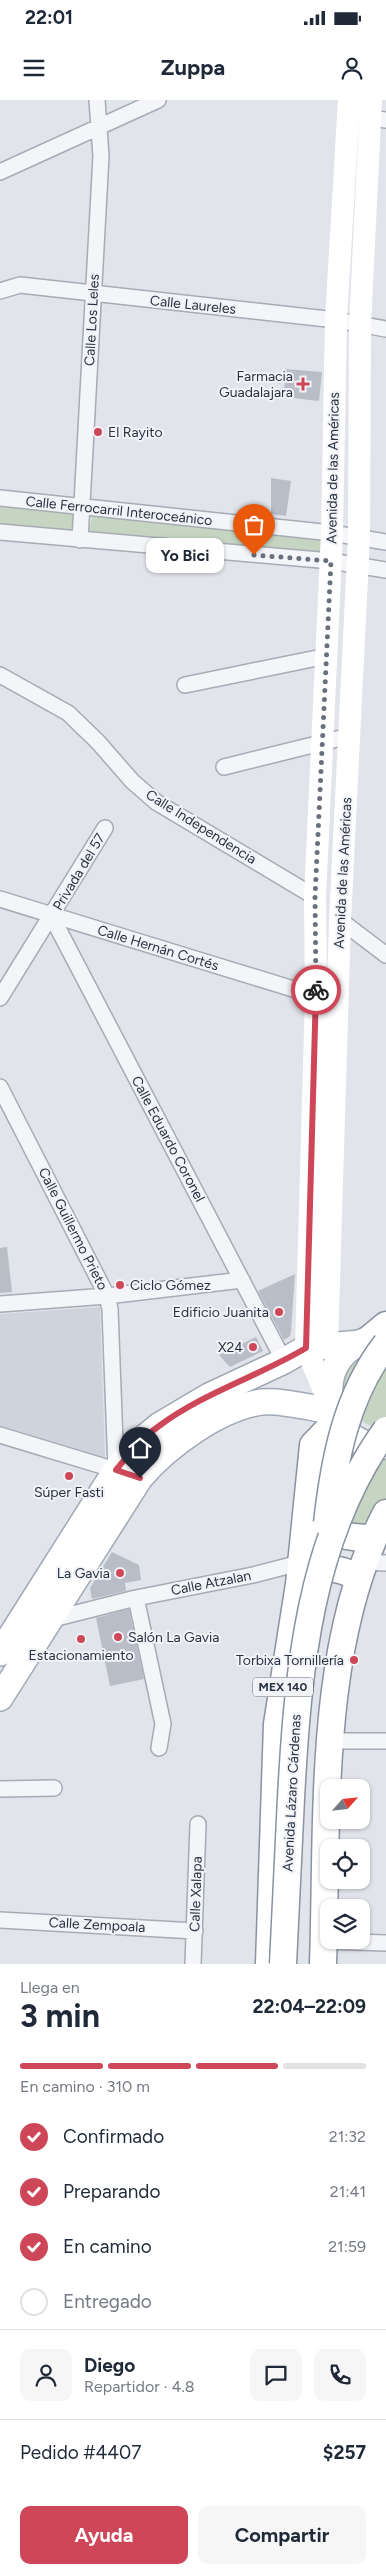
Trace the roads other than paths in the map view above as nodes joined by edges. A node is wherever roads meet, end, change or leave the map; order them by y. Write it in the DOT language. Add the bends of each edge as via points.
graph roads {
  1 [pos="97,100"];
  2 [pos="158,100"];
  3 [pos="349,100"];
  4 [pos="375,113"];
  5 [pos="100,128"];
  6 [pos="0,172"];
  7 [pos="0,291"];
  8 [pos="93,294"];
  9 [pos="336,320"];
  10 [pos="360,326"];
  11 [pos="386,329"];
  12 [pos="0,498"];
  13 [pos="82,506"];
  14 [pos="0,532"];
  15 [pos="332,533"];
  16 [pos="359,538"];
  17 [pos="80,540"];
  18 [pos="386,542"];
  19 [pos="331,561"];
  20 [pos="358,566"];
  21 [pos="386,570"];
  22 [pos="327,656"];
  23 [pos="0,675"];
  24 [pos="185,685"];
  25 [pos="349,736"];
  26 [pos="323,743"];
  27 [pos="224,767"];
  28 [pos="106,828"];
  29 [pos="315,897"];
  30 [pos="0,899"];
  31 [pos="52,916"];
  32 [pos="340,920"];
  33 [pos="386,955"];
  34 [pos="316,996"];
  35 [pos="0,998"];
  36 [pos="0,1088"];
  37 [pos="242,1280"];
  38 [pos="107,1296"];
  39 [pos="0,1304"];
  40 [pos="377,1338"];
  41 [pos="316,1347"];
  42 [pos="284,1361"];
  43 [pos="332,1411"];
  44 [pos="386,1430"];
  45 [pos="0,1435"];
  46 [pos="386,1446"];
  47 [pos="386,1460"];
  48 [pos="116,1470"];
  49 [pos="140,1478"];
  50 [pos="306,1507"];
  51 [pos="386,1513"];
  52 [pos="373,1538"];
  53 [pos="369,1568"];
  54 [pos="307,1570"];
  55 [pos="136,1598"];
  56 [pos="48,1620"];
  57 [pos="3,1641"];
  58 [pos="0,1698"];
  59 [pos="330,1741"];
  60 [pos="386,1741"];
  61 [pos="159,1748"];
  62 [pos="54,1788"];
  63 [pos="0,1789"];
  64 [pos="198,1824"];
  65 [pos="0,1920"];
  66 [pos="195,1931"];
  67 [pos="386,1943"];
  68 [pos="323,1952"];
  69 [pos="193,1964"];
  70 [pos="269,1964"];
  71 [pos="283,1964"];
  72 [pos="301,1964"];
  1 -- 5 [label="street, Calle Los Leles"];
  2 -- 5 [label="street"];
  3 -- 9 [label="main road, Avenida de las Américas"];
  4 -- 10 [label="main road, Avenida de las Américas"];
  5 -- 6 [label="street"];
  5 -- 8 [label="street, Calle Los Leles"];
  7 -- 8 [label="street, Calle Laureles" via="20,285"];
  8 -- 9 [label="street, Calle Laureles"];
  8 -- 13 [label="street, Calle Los Leles"];
  9 -- 10 [label="street, Calle Laureles"];
  9 -- 15 [label="main road, Avenida de las Américas"];
  10 -- 11 [label="street, Calle Laureles"];
  10 -- 16 [label="main road, Avenida de las Américas"];
  12 -- 13 [label="street, Calle Ferrocarril Interoceánico"];
  13 -- 15 [label="street, Calle Ferrocarril Interoceánico"];
  13 -- 17 [label="street, Calle Los Leles"];
  14 -- 17 [label="street"];
  15 -- 16 [label="street, Calle Ferrocarril Interoceánico"];
  15 -- 19 [label="main road, Avenida de las Américas"];
  16 -- 18 [label="street, Calle Ferrocarril Interoceánico"];
  16 -- 20 [label="main road, Avenida de las Américas"];
  17 -- 19 [label="street"];
  19 -- 20 [label="street"];
  19 -- 22 [label="main road, Avenida de las Américas"];
  20 -- 21 [label="street"];
  20 -- 25 [label="main road, Avenida de las Américas"];
  22 -- 24 [label="street"];
  22 -- 26 [label="main road, Avenida de las Américas"];
  23 -- 29 [label="street, Calle Independencia" via="68,713 132,782 156,802"];
  25 -- 26 [label="street"];
  25 -- 32 [label="main road, Avenida de las Américas"];
  26 -- 27 [label="street"];
  26 -- 29 [label="main road, Avenida de las Américas"];
  28 -- 31 [label="street, Privada del 57"];
  29 -- 34 [label="main road, Avenida de las Américas"];
  30 -- 31 [label="street, Calle Hernán Cortés"];
  31 -- 34 [label="street, Calle Hernán Cortés"];
  31 -- 35 [label="street, Privada del 57"];
  31 -- 37 [label="street, Calle Eduardo Coronel"];
  32 -- 33 [label="street"];
  32 -- 41 [label="main road, Avenida de las Américas"];
  34 -- 41 [label="main road, Avenida de las Américas"];
  36 -- 38 [label="street, Calle Guillermo Prieto"];
  37 -- 38 [label="street"];
  37 -- 42 [label="street, Calle Eduardo Coronel"];
  38 -- 39 [label="street"];
  38 -- 48 [label="street, Calle Guillermo Prieto"];
  40 -- 41 [label="main road"];
  40 -- 43 [label="main road" via="345,1353 334,1367 329,1384"];
  40 -- 54 [label="highway, bridge" via="371,1363 347,1420 331,1491"];
  41 -- 42 [label="main road"];
  41 -- 43 [label="main road, Avenida de las Américas"];
  42 -- 48 [label="main road" via="209,1396 160,1425 139,1442"];
  43 -- 46 [label="main road" via="347,1434 362,1443"];
  43 -- 49 [label="main road" via="264,1402 245,1406 174,1445"];
  43 -- 50 [label="highway, MEX 140" via="313,1445"];
  44 -- 54 [label="highway, Avenida Lázaro Cárdenas / MEX 140, bridge"];
  45 -- 48 [label="street"];
  47 -- 72 [label="highway, Avenida Lázaro Cárdenas / MEX 140" via="361,1507 341,1562 316,1676"];
  48 -- 49 [label="street"];
  48 -- 57 [label="main road"];
  49 -- 56 [label="main road"];
  50 -- 52 [label="highway" via="321,1525 337,1534"];
  50 -- 54 [label="highway, MEX 140"];
  51 -- 52 [label="highway"];
  52 -- 53 [label="highway"];
  52 -- 54 [label="street, Calle Atzalan"];
  53 -- 54 [label="highway" via="328,1568 312,1573"];
  53 -- 59 [label="highway" via="336,1668"];
  54 -- 55 [label="street, Calle Atzalan" via="253,1575"];
  54 -- 70 [label="highway, MEX 140" via="277,1724"];
  54 -- 71 [label="highway, Avenida Lázaro Cárdenas / MEX 140, bridge" via="309,1617 300,1674"];
  55 -- 56 [label="street, Calle Atzalan"];
  55 -- 61 [label="street" via="163,1724"];
  56 -- 58 [label="main road"];
  59 -- 60 [label="street"];
  59 -- 68 [label="highway"];
  62 -- 63 [label="street"];
  64 -- 66 [label="street, Calle Xalapa"];
  65 -- 66 [label="street, Calle Zempoala"];
  66 -- 69 [label="street, Calle Xalapa"];
  67 -- 68 [label="street"];
}
